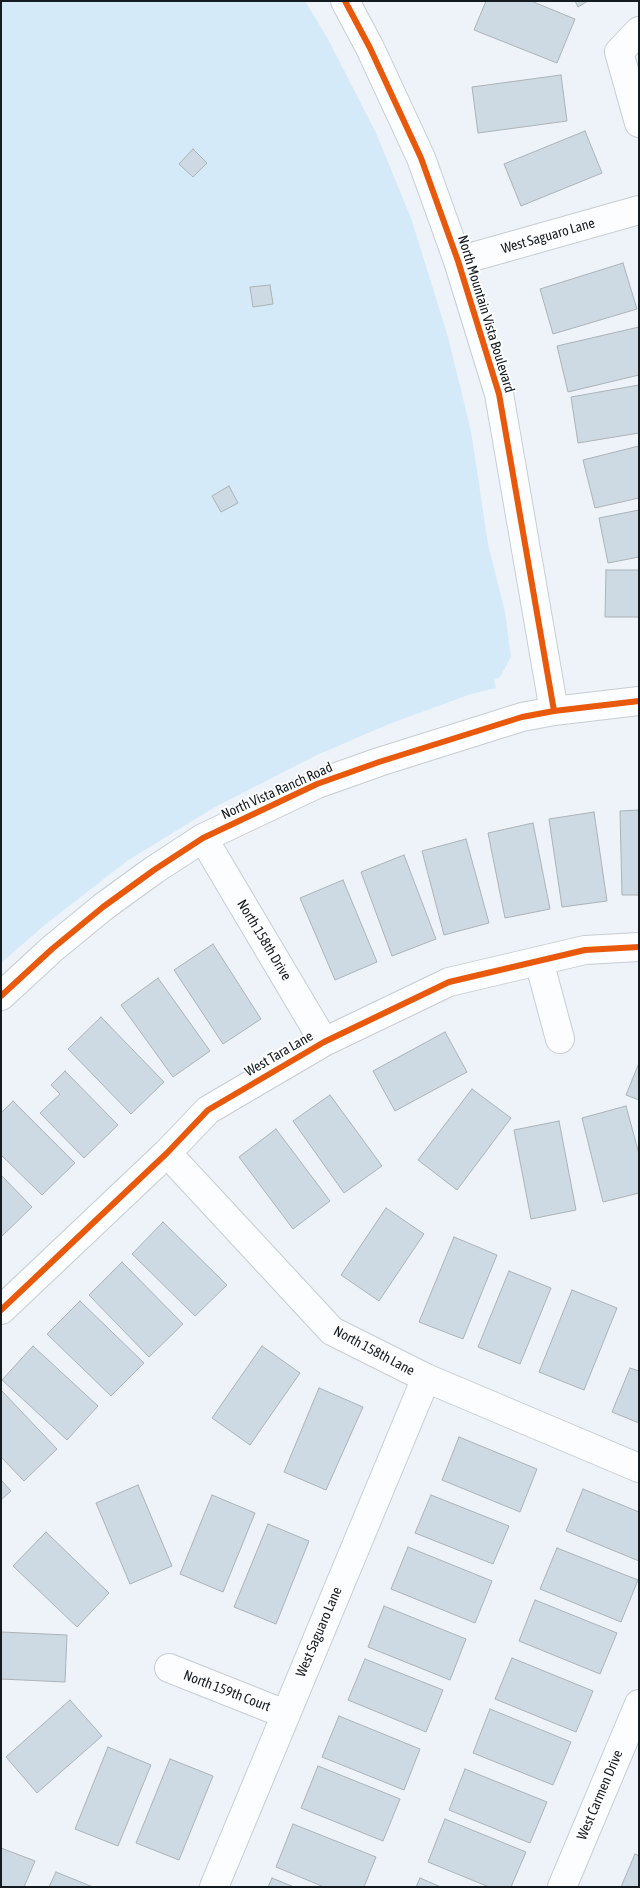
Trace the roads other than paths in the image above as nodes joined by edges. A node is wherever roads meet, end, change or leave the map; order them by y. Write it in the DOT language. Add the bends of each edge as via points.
graph roads {
  1 [pos="345,1"];
  2 [pos="639,31"];
  3 [pos="639,123"];
  4 [pos="639,210"];
  5 [pos="458,261"];
  6 [pos="639,701"];
  7 [pos="554,711"];
  8 [pos="203,838"];
  9 [pos="639,947"];
  10 [pos="539,961"];
  11 [pos="1,996"];
  12 [pos="560,1039"];
  13 [pos="324,1042"];
  14 [pos="167,1153"];
  15 [pos="1,1310"];
  16 [pos="426,1378"];
  17 [pos="639,1468"];
  18 [pos="169,1668"];
  19 [pos="639,1704"];
  20 [pos="285,1714"];
  21 [pos="214,1887"];
  22 [pos="562,1887"];
  1 -- 5 [label="street, North Mountain Vista Boulevard" via="421,158"];
  2 -- 3 [label="street" via="619,52"];
  4 -- 5 [label="street, West Saguaro Lane"];
  5 -- 7 [label="street, North Mountain Vista Boulevard" via="498,394"];
  6 -- 7 [label="street, North Vista Ranch Road"];
  7 -- 8 [label="street, North Vista Ranch Road" via="522,717 447,740 326,781"];
  8 -- 11 [label="street, North Vista Ranch Road" via="103,907"];
  8 -- 13 [label="street, North 158th Drive"];
  9 -- 10 [label="street, West Tara Lane" via="585,950"];
  10 -- 12 [label="street"];
  10 -- 13 [label="street, West Tara Lane" via="449,982"];
  13 -- 14 [label="street, West Tara Lane" via="208,1110"];
  14 -- 15 [label="street, West Tara Lane"];
  14 -- 16 [label="street, North 158th Lane" via="332,1331"];
  16 -- 17 [label="street, North 158th Lane"];
  16 -- 20 [label="street, West Saguaro Lane"];
  18 -- 20 [label="street, North 159th Court"];
  19 -- 22 [label="street, West Carmen Drive"];
  20 -- 21 [label="street, West Saguaro Lane"];
}
